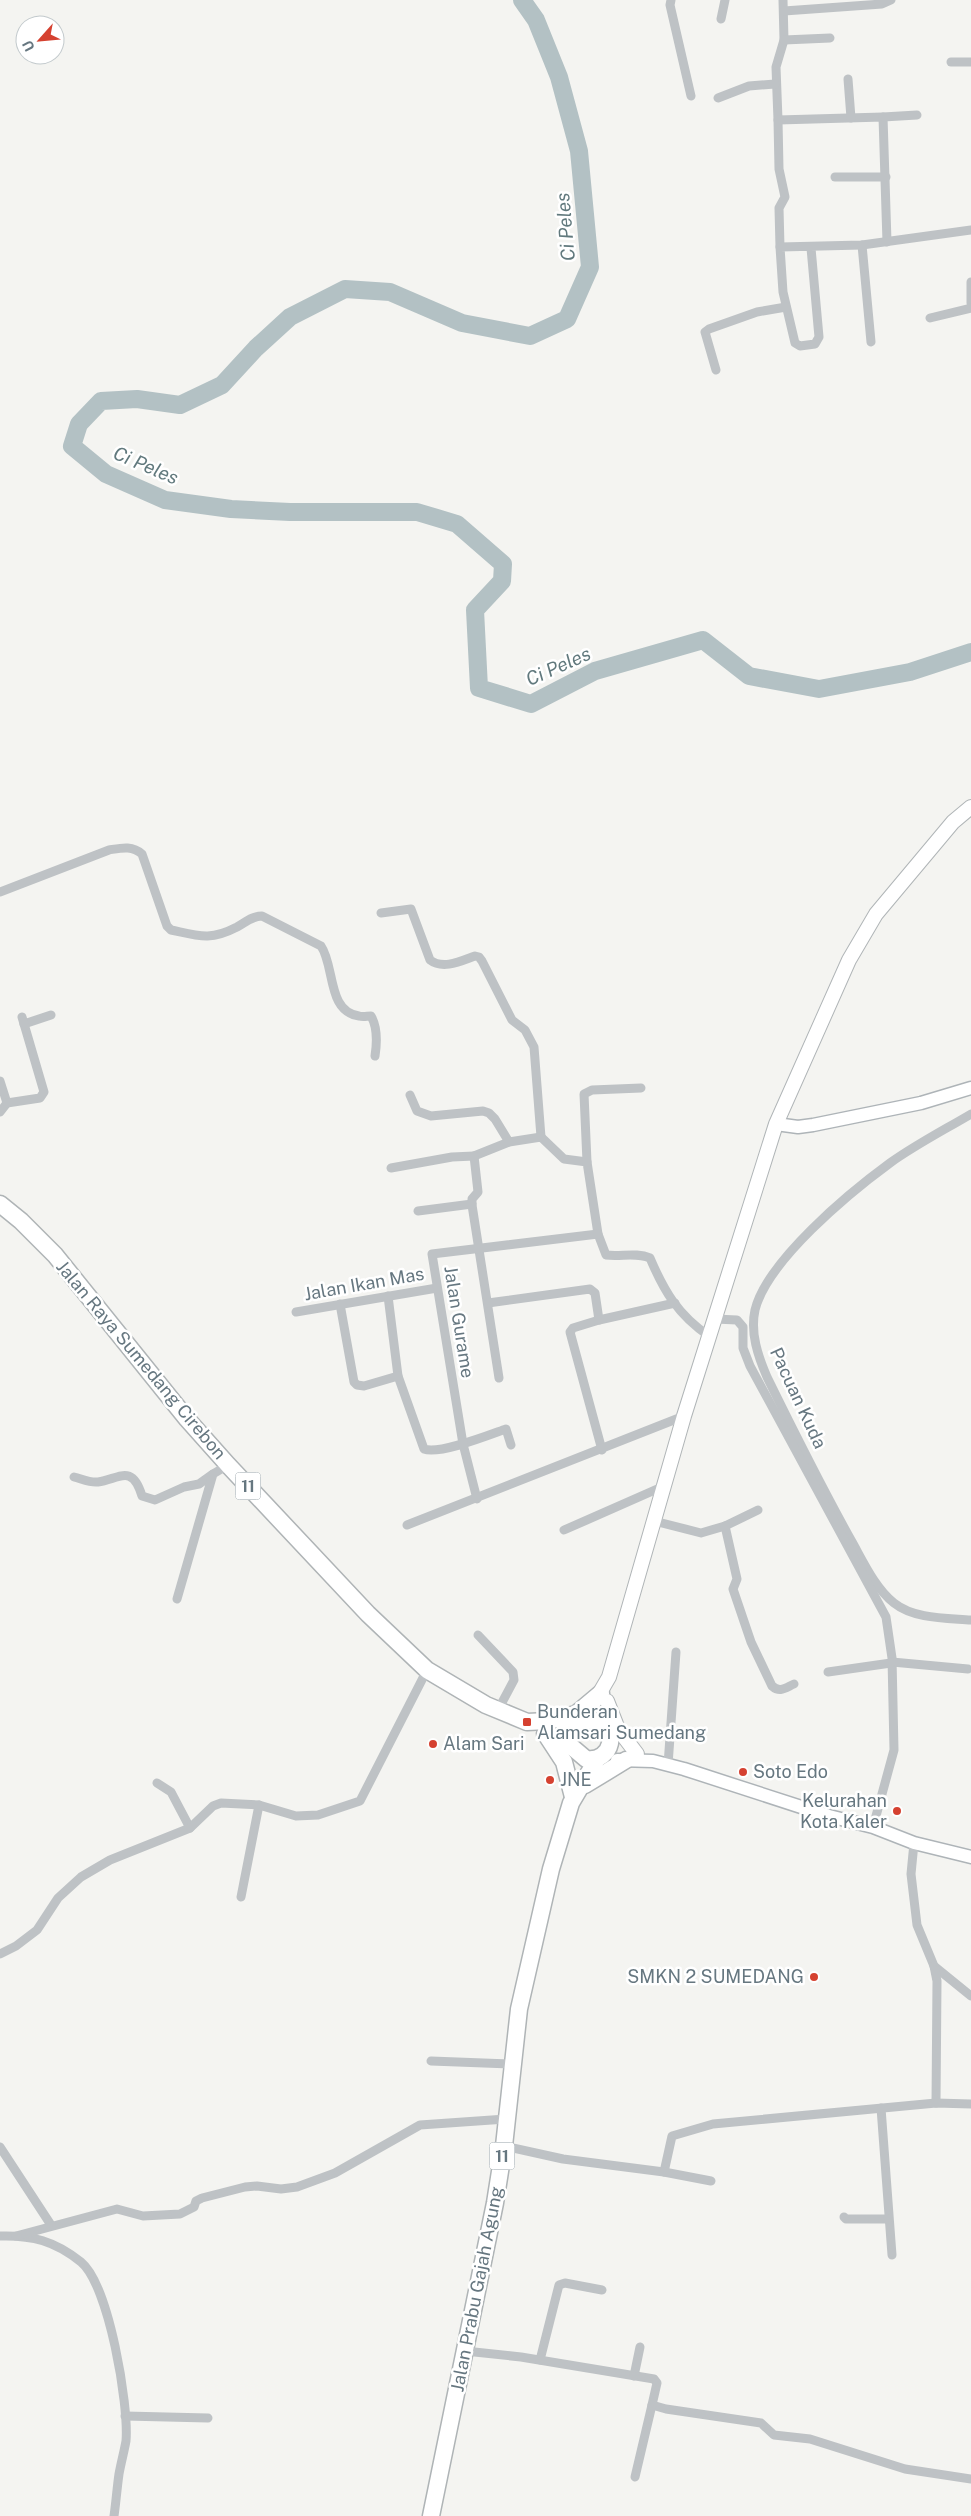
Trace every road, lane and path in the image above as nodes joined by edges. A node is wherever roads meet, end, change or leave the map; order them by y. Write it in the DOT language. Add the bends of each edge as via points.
graph roads {
  1 [pos="671,0"];
  2 [pos="726,0"];
  3 [pos="783,0"];
  4 [pos="891,0"];
  5 [pos="784,11"];
  6 [pos="721,19"];
  7 [pos="830,38"];
  8 [pos="784,40"];
  9 [pos="951,62"];
  10 [pos="971,62"];
  11 [pos="848,79"];
  12 [pos="775,84"];
  13 [pos="691,96"];
  14 [pos="718,98"];
  15 [pos="917,115"];
  16 [pos="851,118"];
  17 [pos="882,118"];
  18 [pos="778,120"];
  19 [pos="886,176"];
  20 [pos="835,177"];
  21 [pos="971,230"];
  22 [pos="887,242"];
  23 [pos="862,245"];
  24 [pos="780,247"];
  25 [pos="811,248"];
  26 [pos="971,282"];
  27 [pos="971,303"];
  28 [pos="786,307"];
  29 [pos="971,308"];
  30 [pos="930,318"];
  31 [pos="871,342"];
  32 [pos="716,370"];
  33 [pos="971,807"];
  34 [pos="0,892"];
  35 [pos="381,913"];
  36 [pos="51,1015"];
  37 [pos="375,1056"];
  38 [pos="0,1081"];
  39 [pos="641,1088"];
  40 [pos="971,1088"];
  41 [pos="410,1096"];
  42 [pos="6,1103"];
  43 [pos="0,1112"];
  44 [pos="971,1114"];
  45 [pos="776,1124"];
  46 [pos="541,1137"];
  47 [pos="509,1142"];
  48 [pos="474,1156"];
  49 [pos="587,1162"];
  50 [pos="391,1168"];
  51 [pos="0,1204"];
  52 [pos="472,1204"];
  53 [pos="418,1211"];
  54 [pos="598,1234"];
  55 [pos="478,1250"];
  56 [pos="437,1288"];
  57 [pos="388,1296"];
  58 [pos="488,1303"];
  59 [pos="675,1303"];
  60 [pos="340,1304"];
  61 [pos="296,1312"];
  62 [pos="715,1319"];
  63 [pos="599,1320"];
  64 [pos="709,1336"];
  65 [pos="398,1376"];
  66 [pos="499,1378"];
  67 [pos="684,1416"];
  68 [pos="463,1444"];
  69 [pos="511,1444"];
  70 [pos="602,1450"];
  71 [pos="228,1465"];
  72 [pos="213,1474"];
  73 [pos="74,1477"];
  74 [pos="664,1486"];
  75 [pos="476,1499"];
  76 [pos="758,1510"];
  77 [pos="654,1520"];
  78 [pos="407,1525"];
  79 [pos="726,1526"];
  80 [pos="564,1530"];
  81 [pos="177,1599"];
  82 [pos="971,1620"];
  83 [pos="478,1635"];
  84 [pos="676,1652"];
  85 [pos="892,1662"];
  86 [pos="968,1669"];
  87 [pos="427,1670"];
  88 [pos="828,1672"];
  89 [pos="794,1684"];
  90 [pos="604,1697"];
  91 [pos="498,1710"];
  92 [pos="581,1723"];
  93 [pos="542,1726"];
  94 [pos="609,1732"];
  95 [pos="573,1748"];
  96 [pos="632,1757"];
  97 [pos="597,1759"];
  98 [pos="668,1765"];
  99 [pos="157,1783"];
  100 [pos="575,1788"];
  101 [pos="259,1805"];
  102 [pos="873,1827"];
  103 [pos="190,1828"];
  104 [pos="914,1843"];
  105 [pos="971,1857"];
  106 [pos="241,1897"];
  107 [pos="0,1954"];
  108 [pos="934,1966"];
  109 [pos="971,1996"];
  110 [pos="431,2061"];
  111 [pos="512,2064"];
  112 [pos="936,2103"];
  113 [pos="971,2104"];
  114 [pos="882,2108"];
  115 [pos="506,2119"];
  116 [pos="504,2146"];
  117 [pos="0,2147"];
  118 [pos="664,2172"];
  119 [pos="711,2181"];
  120 [pos="844,2217"];
  121 [pos="888,2219"];
  122 [pos="52,2225"];
  123 [pos="0,2236"];
  124 [pos="16,2236"];
  125 [pos="892,2255"];
  126 [pos="602,2290"];
  127 [pos="640,2347"];
  128 [pos="465,2351"];
  129 [pos="540,2360"];
  130 [pos="634,2376"];
  131 [pos="652,2404"];
  132 [pos="126,2416"];
  133 [pos="208,2418"];
  134 [pos="635,2477"];
  135 [pos="971,2479"];
  136 [pos="114,2516"];
  137 [pos="431,2516"];
  1 -- 13 [label="street"];
  2 -- 6 [label="street"];
  3 -- 5 [label="street"];
  4 -- 5 [label="street" via="882,4"];
  5 -- 8 [label="street"];
  7 -- 8 [label="street"];
  8 -- 12 [label="street" via="777,58"];
  9 -- 10 [label="street"];
  11 -- 16 [label="street"];
  12 -- 14 [label="street" via="749,86"];
  12 -- 18 [label="street"];
  15 -- 17 [label="street"];
  16 -- 17 [label="street"];
  16 -- 18 [label="street"];
  17 -- 19 [label="street"];
  18 -- 24 [label="street" via="779,169 785,197 779,208"];
  19 -- 20 [label="street"];
  19 -- 22 [label="street"];
  21 -- 22 [label="street"];
  22 -- 23 [label="street"];
  23 -- 25 [label="street"];
  23 -- 31 [label="street"];
  24 -- 25 [label="street"];
  24 -- 28 [label="street"];
  25 -- 28 [label="street" via="818,342 796,344"];
  26 -- 27 [label="street"];
  28 -- 32 [label="street" via="757,312 705,332"];
  29 -- 30 [label="street"];
  33 -- 45 [label="main road" via="953,822 876,914 849,960"];
  34 -- 37 [label="street" via="108,850 134,848 142,854 171,930 205,938 255,916 262,916 321,946 337,1000 356,1015 371,1016 373,1020 377,1041"];
  35 -- 46 [label="street" via="410,909 430,960 435,965 479,956 512,1020 525,1030 534,1047"];
  36 -- 42 [label="street" via="23,1020 44,1092 40,1098"];
  38 -- 42 [label="street"];
  39 -- 49 [label="street" via="592,1090 584,1094"];
  40 -- 45 [label="main road" via="920,1103 813,1125"];
  41 -- 47 [label="street" via="417,1110 431,1116 489,1113"];
  42 -- 43 [label="street"];
  44 -- 82 [label="street, Pacuan Kuda" via="890,1164 806,1236 770,1276 761,1294 753,1327 767,1377 831,1503 880,1588 893,1603 906,1611 937,1618"];
  45 -- 62 [label="main road"];
  46 -- 47 [label="street"];
  46 -- 49 [label="street" via="564,1159"];
  47 -- 48 [label="street"];
  48 -- 50 [label="street"];
  48 -- 52 [label="street" via="478,1192"];
  49 -- 54 [label="street"];
  51 -- 71 [label="highway, Jalan Raya Sumedang Cirebon / 11" via="22,1221 54,1256"];
  52 -- 53 [label="street"];
  52 -- 55 [label="street"];
  54 -- 55 [label="street, Jalan Gurame"];
  54 -- 59 [label="street" via="606,1255 641,1254 650,1258 664,1289"];
  55 -- 56 [label="street, Jalan Gurame" via="432,1254"];
  55 -- 58 [label="street"];
  56 -- 57 [label="street, Jalan Ikan Mas"];
  56 -- 68 [label="street, Jalan Gurame"];
  57 -- 60 [label="street, Jalan Ikan Mas"];
  57 -- 65 [label="street"];
  58 -- 63 [label="street" via="590,1289 595,1292"];
  58 -- 66 [label="street"];
  59 -- 63 [label="street"];
  59 -- 64 [label="street" via="690,1323"];
  60 -- 61 [label="street, Jalan Ikan Mas"];
  60 -- 65 [label="street" via="354,1382 364,1386"];
  62 -- 64 [label="main road"];
  62 -- 85 [label="street" via="737,1320 743,1328 743,1348 750,1366 885,1613"];
  63 -- 70 [label="street" via="573,1328 570,1332"];
  64 -- 67 [label="main road"];
  65 -- 68 [label="street" via="424,1449 430,1451"];
  67 -- 70 [label="street"];
  67 -- 74 [label="main road"];
  68 -- 69 [label="street" via="506,1429"];
  68 -- 75 [label="street, Jalan Gurame"];
  70 -- 75 [label="street"];
  71 -- 72 [label="street"];
  71 -- 87 [label="highway, Jalan Raya Sumedang Cirebon / 11" via="368,1614"];
  72 -- 73 [label="street" via="199,1484 155,1500 142,1496 139,1485 126,1475 119,1474 96,1482"];
  72 -- 81 [label="street"];
  74 -- 77 [label="main road"];
  74 -- 80 [label="street"];
  75 -- 78 [label="street"];
  76 -- 79 [label="street"];
  77 -- 79 [label="street" via="701,1533"];
  77 -- 90 [label="main road"];
  79 -- 89 [label="street" via="737,1579 733,1589 751,1642 772,1686 778,1690"];
  83 -- 91 [label="street" via="513,1672 514,1680"];
  84 -- 98 [label="street"];
  85 -- 86 [label="street"];
  85 -- 88 [label="street"];
  85 -- 102 [label="street" via="894,1750"];
  87 -- 91 [label="highway, Jalan Raya Sumedang Cirebon / 11"];
  87 -- 101 [label="street" via="360,1802 318,1815 296,1816"];
  90 -- 92 [label="main road"];
  90 -- 93 [label="highway" via="576,1714"];
  90 -- 94 [label="main road"];
  90 -- 96 [label="main road"];
  91 -- 93 [label="highway, Jalan Raya Sumedang Cirebon / 11"];
  92 -- 93 [label="highway, 11"];
  92 -- 94 [label="highway, 11" via="594,1720"];
  92 -- 95 [label="highway, 11" via="573,1731"];
  93 -- 95 [label="highway, 11"];
  93 -- 100 [label="highway" via="560,1753"];
  94 -- 96 [label="main road"];
  94 -- 97 [label="highway, 11" via="610,1745"];
  95 -- 97 [label="highway, 11" via="581,1757"];
  95 -- 100 [label="highway, 11"];
  96 -- 97 [label="main road"];
  96 -- 98 [label="main road"];
  96 -- 100 [label="highway"];
  97 -- 100 [label="highway, 11"];
  98 -- 102 [label="main road"];
  99 -- 103 [label="street" via="171,1792"];
  100 -- 111 [label="highway, Jalan Prabu Gajah Agung / 11" via="528,1965 518,2009"];
  101 -- 103 [label="street" via="221,1803 213,1806"];
  101 -- 106 [label="street"];
  102 -- 104 [label="main road"];
  103 -- 107 [label="street" via="110,1860 81,1877 58,1898 36,1930"];
  104 -- 105 [label="main road"];
  104 -- 108 [label="street" via="913,1902 917,1925"];
  108 -- 109 [label="street"];
  108 -- 112 [label="street" via="937,1981"];
  110 -- 111 [label="street"];
  111 -- 115 [label="highway, Jalan Prabu Gajah Agung / 11"];
  112 -- 113 [label="street"];
  112 -- 114 [label="street"];
  114 -- 118 [label="street" via="713,2124 681,2132 670,2140"];
  114 -- 121 [label="street"];
  115 -- 116 [label="highway, Jalan Prabu Gajah Agung / 11"];
  115 -- 122 [label="street" via="420,2125 335,2174 297,2187 281,2190 245,2187 202,2198 196,2201 194,2208 180,2214 143,2216 117,2209"];
  116 -- 118 [label="street" via="563,2159"];
  116 -- 128 [label="highway, Jalan Prabu Gajah Agung / 11"];
  117 -- 122 [label="street"];
  118 -- 119 [label="street"];
  120 -- 121 [label="street"];
  121 -- 125 [label="street"];
  122 -- 124 [label="street"];
  123 -- 124 [label="street"];
  124 -- 132 [label="street" via="39,2238 82,2263 92,2276 100,2294 123,2382"];
  126 -- 129 [label="street" via="565,2283 559,2285"];
  127 -- 130 [label="street"];
  128 -- 129 [label="street"];
  128 -- 137 [label="highway, Jalan Prabu Gajah Agung / 11"];
  129 -- 130 [label="street"];
  130 -- 131 [label="street" via="656,2381"];
  131 -- 134 [label="street"];
  131 -- 135 [label="street" via="666,2410 761,2423 774,2435 810,2439 905,2469"];
  132 -- 133 [label="street"];
  132 -- 136 [label="street" via="126,2441"];
}
